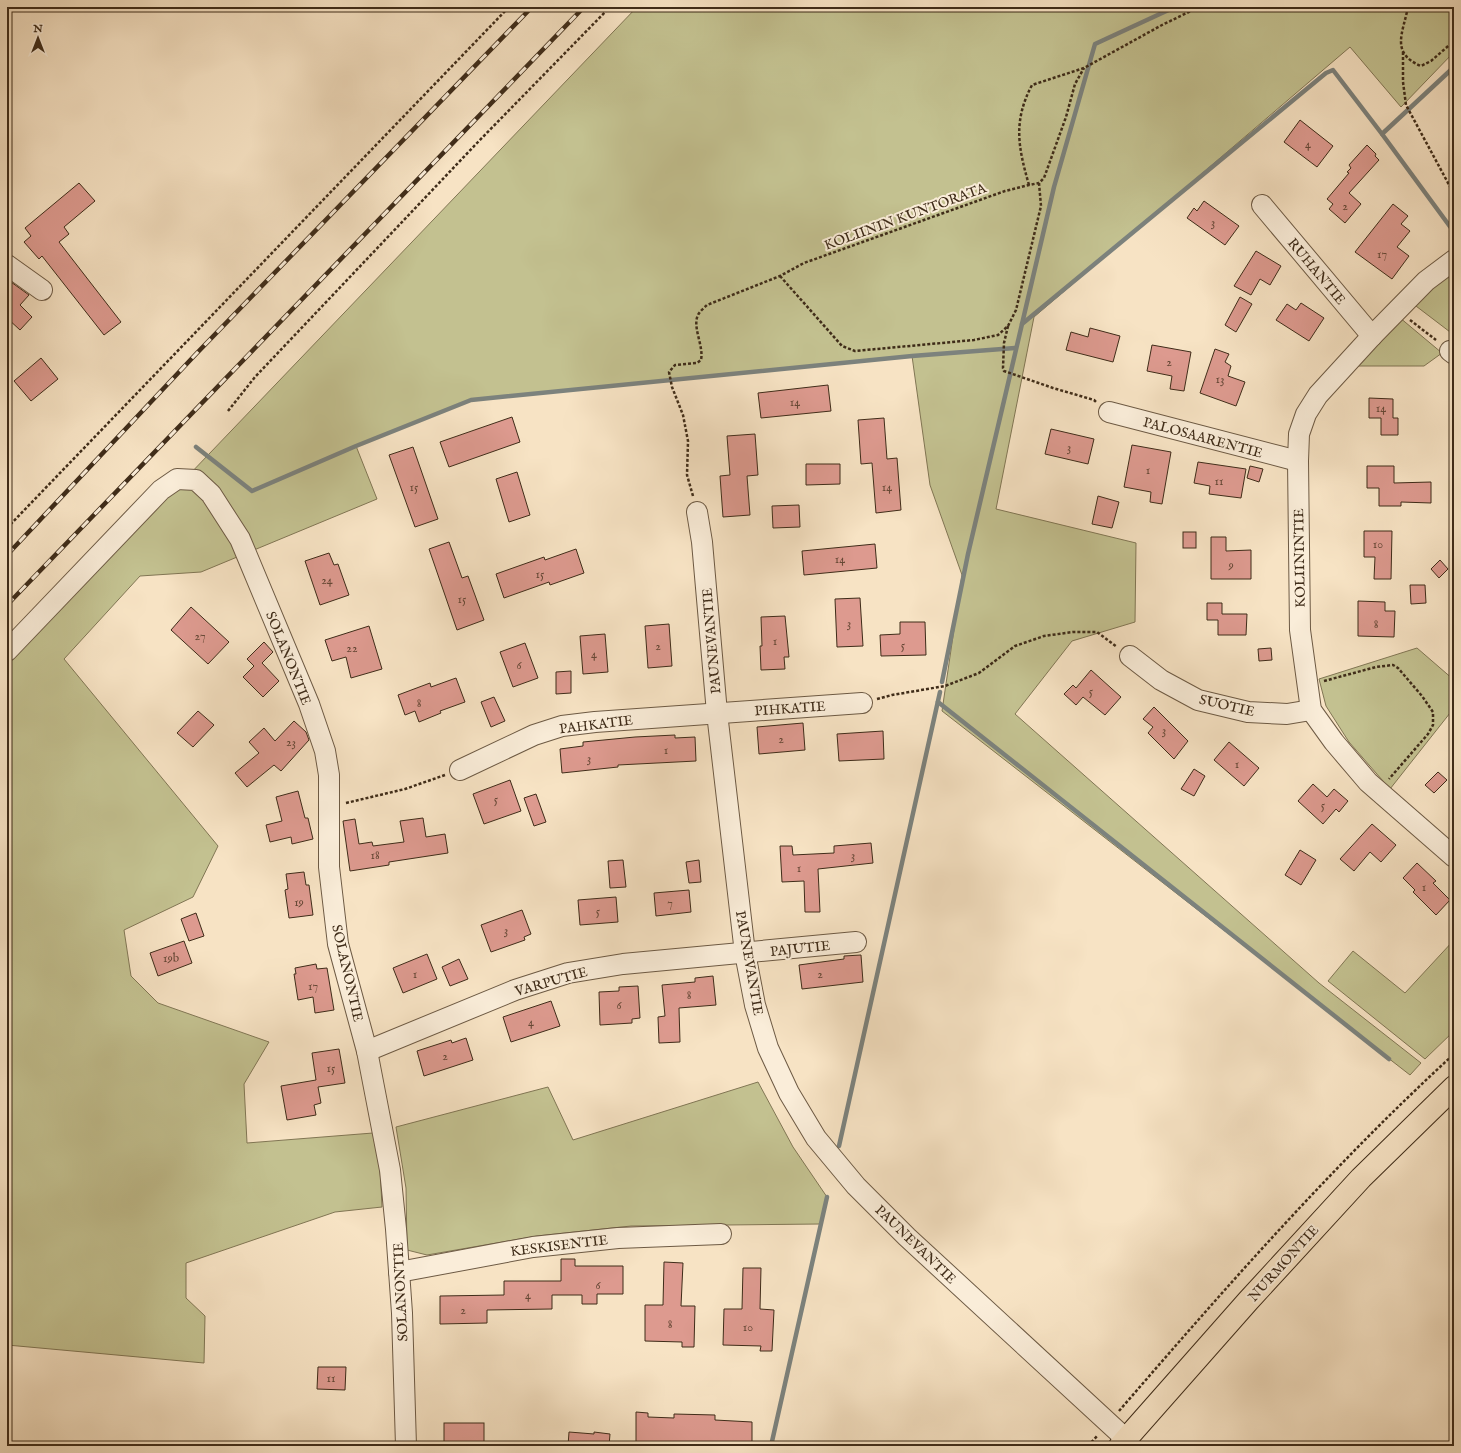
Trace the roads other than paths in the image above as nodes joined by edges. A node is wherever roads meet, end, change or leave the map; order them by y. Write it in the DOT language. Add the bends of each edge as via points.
graph roads {
  1 [pos="1262,205"];
  2 [pos="1454,260"];
  3 [pos="7,265"];
  4 [pos="42,290"];
  5 [pos="1372,336"];
  6 [pos="1109,412"];
  7 [pos="1298,461"];
  8 [pos="697,512"];
  9 [pos="7,651"];
  10 [pos="1130,656"];
  11 [pos="862,703"];
  12 [pos="1311,710"];
  13 [pos="717,713"];
  14 [pos="460,770"];
  15 [pos="1454,857"];
  16 [pos="856,942"];
  17 [pos="745,953"];
  18 [pos="367,1051"];
  19 [pos="1454,1087"];
  20 [pos="721,1234"];
  21 [pos="399,1272"];
  22 [pos="1123,1443"];
  23 [pos="406,1446"];
  1 -- 5 [label="street, RUHANTIE"];
  2 -- 5 [label="street, KOLIININTIE" via="1426,281"];
  3 -- 4 [label="street"];
  5 -- 7 [label="street, KOLIININTIE" via="1318,395 1306,414 1299,434"];
  6 -- 7 [label="street, PALOSAARENTIE"];
  7 -- 12 [label="street, KOLIININTIE" via="1300,630"];
  8 -- 13 [label="street, PAUNEVANTIE" via="702,542"];
  9 -- 18 [label="street, SOLANONTIE" via="161,490 177,479 196,480 211,494 240,539 309,704 325,751 330,775 329,867 338,944"];
  10 -- 12 [label="street, SUOTIE" via="1161,680 1198,700 1248,712 1287,714"];
  11 -- 13 [label="street, PIHKATIE"];
  12 -- 15 [label="street, KOLIININTIE" via="1368,782"];
  13 -- 14 [label="street, PAHKATIE" via="562,726 534,735"];
  13 -- 17 [label="street, PAUNEVANTIE"];
  16 -- 17 [label="street, PAJUTIE"];
  17 -- 18 [label="street, VARPUTIE" via="623,964 568,973 515,990"];
  17 -- 22 [label="street, PAUNEVANTIE" via="755,1005 768,1048 816,1138 856,1186 907,1237 1108,1424"];
  18 -- 21 [label="street, SOLANONTIE" via="390,1170"];
  19 -- 22 [label="main road, NURMONTIE" via="1361,1178"];
  20 -- 21 [label="street, KESKISENTIE" via="618,1238 533,1247"];
  21 -- 23 [label="street, SOLANONTIE"];
}
